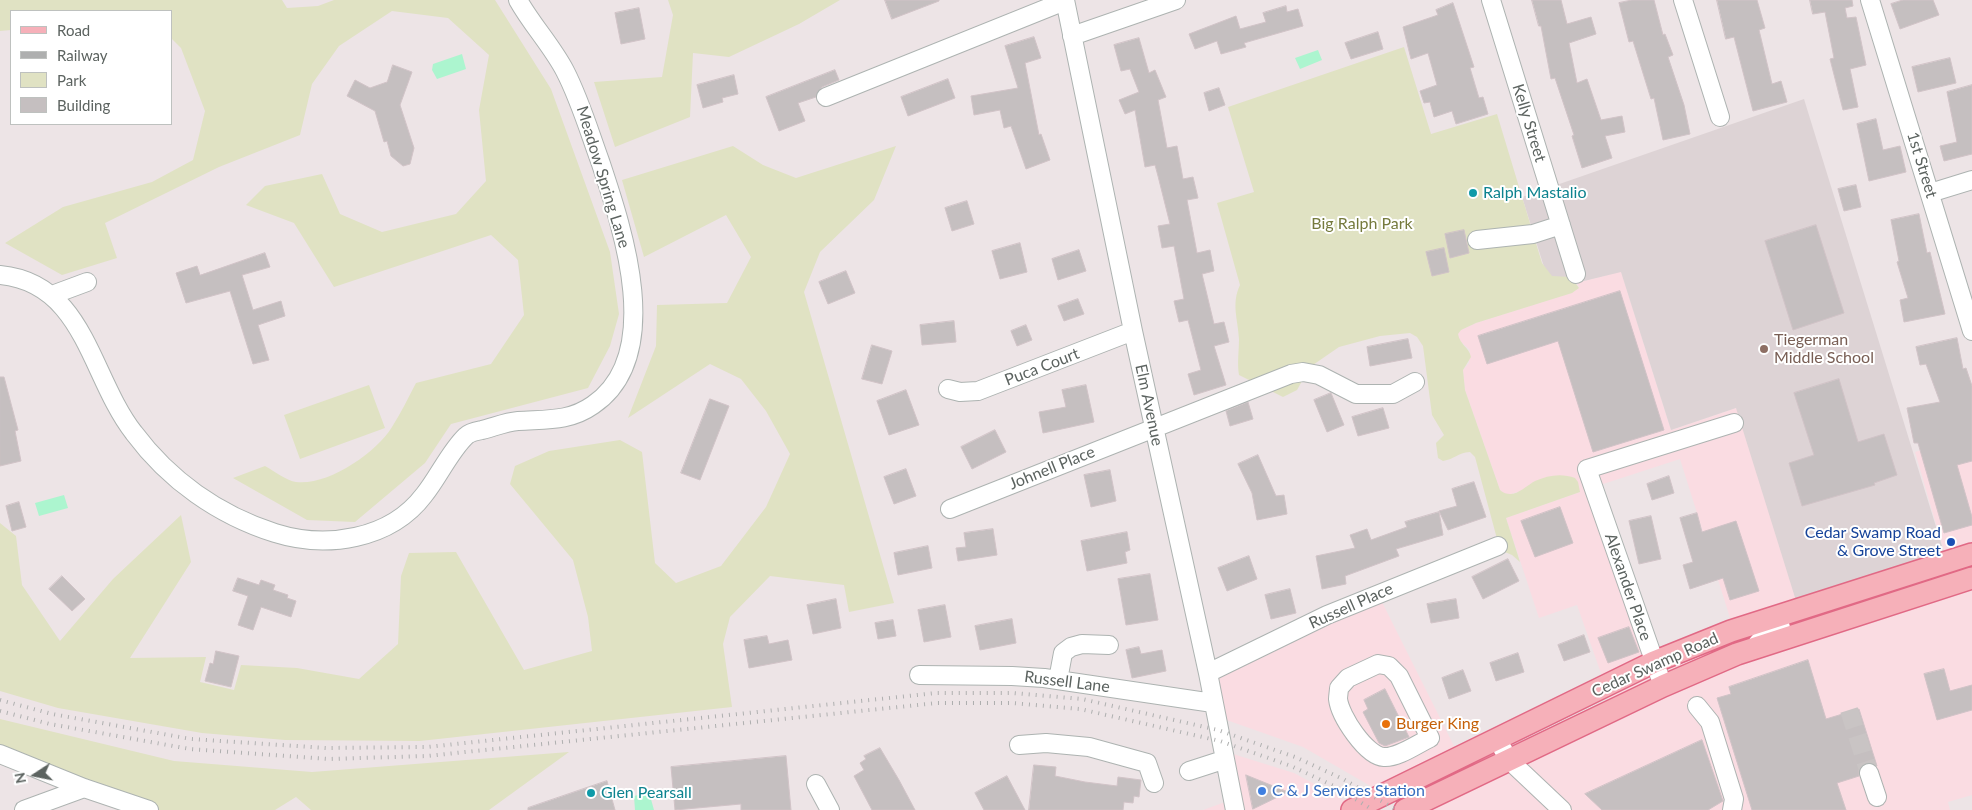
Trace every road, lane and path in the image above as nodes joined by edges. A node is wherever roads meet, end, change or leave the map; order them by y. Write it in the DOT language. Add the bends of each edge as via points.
graph roads {
  1 [pos="518,0"];
  2 [pos="1176,0"];
  3 [pos="1491,0"];
  4 [pos="1683,0"];
  5 [pos="1870,0"];
  6 [pos="1065,1"];
  7 [pos="1072,36"];
  8 [pos="826,97"];
  9 [pos="1720,117"];
  10 [pos="1972,180"];
  11 [pos="1930,193"];
  12 [pos="1561,225"];
  13 [pos="1477,240"];
  14 [pos="1576,274"];
  15 [pos="0,275"];
  16 [pos="87,282"];
  17 [pos="52,295"];
  18 [pos="1133,331"];
  19 [pos="1972,331"];
  20 [pos="1415,382"];
  21 [pos="948,389"];
  22 [pos="1734,424"];
  23 [pos="1154,428"];
  24 [pos="950,509"];
  25 [pos="1498,546"];
  26 [pos="1968,555"];
  27 [pos="1972,579"];
  28 [pos="1778,616"];
  29 [pos="1109,645"];
  30 [pos="1752,650"];
  31 [pos="1654,662"];
  32 [pos="1208,673"];
  33 [pos="919,675"];
  34 [pos="1058,680"];
  35 [pos="1663,686"];
  36 [pos="1213,703"];
  37 [pos="1697,706"];
  38 [pos="1344,714"];
  39 [pos="1497,739"];
  40 [pos="1019,745"];
  41 [pos="0,754"];
  42 [pos="1223,760"];
  43 [pos="1509,760"];
  44 [pos="1189,771"];
  45 [pos="1869,773"];
  46 [pos="1154,783"];
  47 [pos="816,784"];
  48 [pos="84,788"];
  49 [pos="1876,797"];
  50 [pos="24,810"];
  51 [pos="149,810"];
  52 [pos="830,810"];
  53 [pos="1235,810"];
  54 [pos="1352,810"];
  55 [pos="1404,810"];
  56 [pos="1562,810"];
  57 [pos="1732,810"];
  1 -- 17 [label="street, Meadow Spring Lane" via="563,67 578,98 614,204 628,259 633,286 631,340 617,380 596,403 574,416 515,421 467,434 422,498 406,514 367,534 338,540 311,540 276,533 233,516 199,497 157,462 113,403 70,313"];
  2 -- 7 [label="street"];
  3 -- 12 [label="street, Kelly Street"];
  4 -- 9 [label="street"];
  5 -- 11 [label="street, 1st Street"];
  6 -- 7 [label="street, Elm Avenue"];
  6 -- 8 [label="street"];
  7 -- 18 [label="street, Elm Avenue"];
  10 -- 11 [label="street"];
  11 -- 19 [label="street, 1st Street"];
  12 -- 13 [label="street" via="1533,234"];
  12 -- 14 [label="street, Kelly Street"];
  15 -- 17 [label="street, Meadow Spring Lane" via="38,285"];
  16 -- 17 [label="street"];
  18 -- 21 [label="street, Puca Court" via="978,392"];
  18 -- 23 [label="street, Elm Avenue"];
  20 -- 23 [label="street, Johnell Place" via="1393,394 1356,394 1319,375 1303,372"];
  22 -- 31 [label="street, Alexander Place" via="1587,469"];
  23 -- 24 [label="street, Johnell Place"];
  23 -- 32 [label="street, Elm Avenue"];
  25 -- 32 [label="street, Russell Place" via="1327,615"];
  26 -- 27 [label="street"];
  26 -- 28 [label="main road, Cedar Swamp Road"];
  27 -- 30 [label="main road, Cedar Swamp Road"];
  28 -- 30 [label="street" via="1781,628 1764,636"];
  28 -- 31 [label="main road, Cedar Swamp Road"];
  29 -- 34 [label="street" via="1071,647 1063,653"];
  30 -- 35 [label="main road, Cedar Swamp Road"];
  31 -- 35 [label="street, Alexander Place"];
  31 -- 39 [label="main road, Cedar Swamp Road"];
  32 -- 36 [label="street, Elm Avenue"];
  33 -- 34 [label="street, Russell Lane"];
  34 -- 36 [label="street, Russell Lane"];
  35 -- 43 [label="main road, Cedar Swamp Road"];
  36 -- 42 [label="street, Elm Avenue"];
  37 -- 57 [label="street" via="1710,722 1734,799"];
  38 -- 38 [label="street" via="1362,745 1370,753 1384,758 1430,738 1399,676 1389,666 1378,664 1348,678 1339,688 1338,700"];
  39 -- 43 [label="street"];
  39 -- 54 [label="main road, Cedar Swamp Road"];
  40 -- 46 [label="street" via="1046,743 1090,747 1147,763"];
  41 -- 48 [label="street"];
  42 -- 44 [label="street"];
  42 -- 53 [label="street, Elm Avenue"];
  43 -- 55 [label="main road, Cedar Swamp Road"];
  43 -- 56 [label="street"];
  45 -- 49 [label="street"];
  47 -- 52 [label="street"];
  48 -- 50 [label="street"];
  48 -- 51 [label="street"];
}
